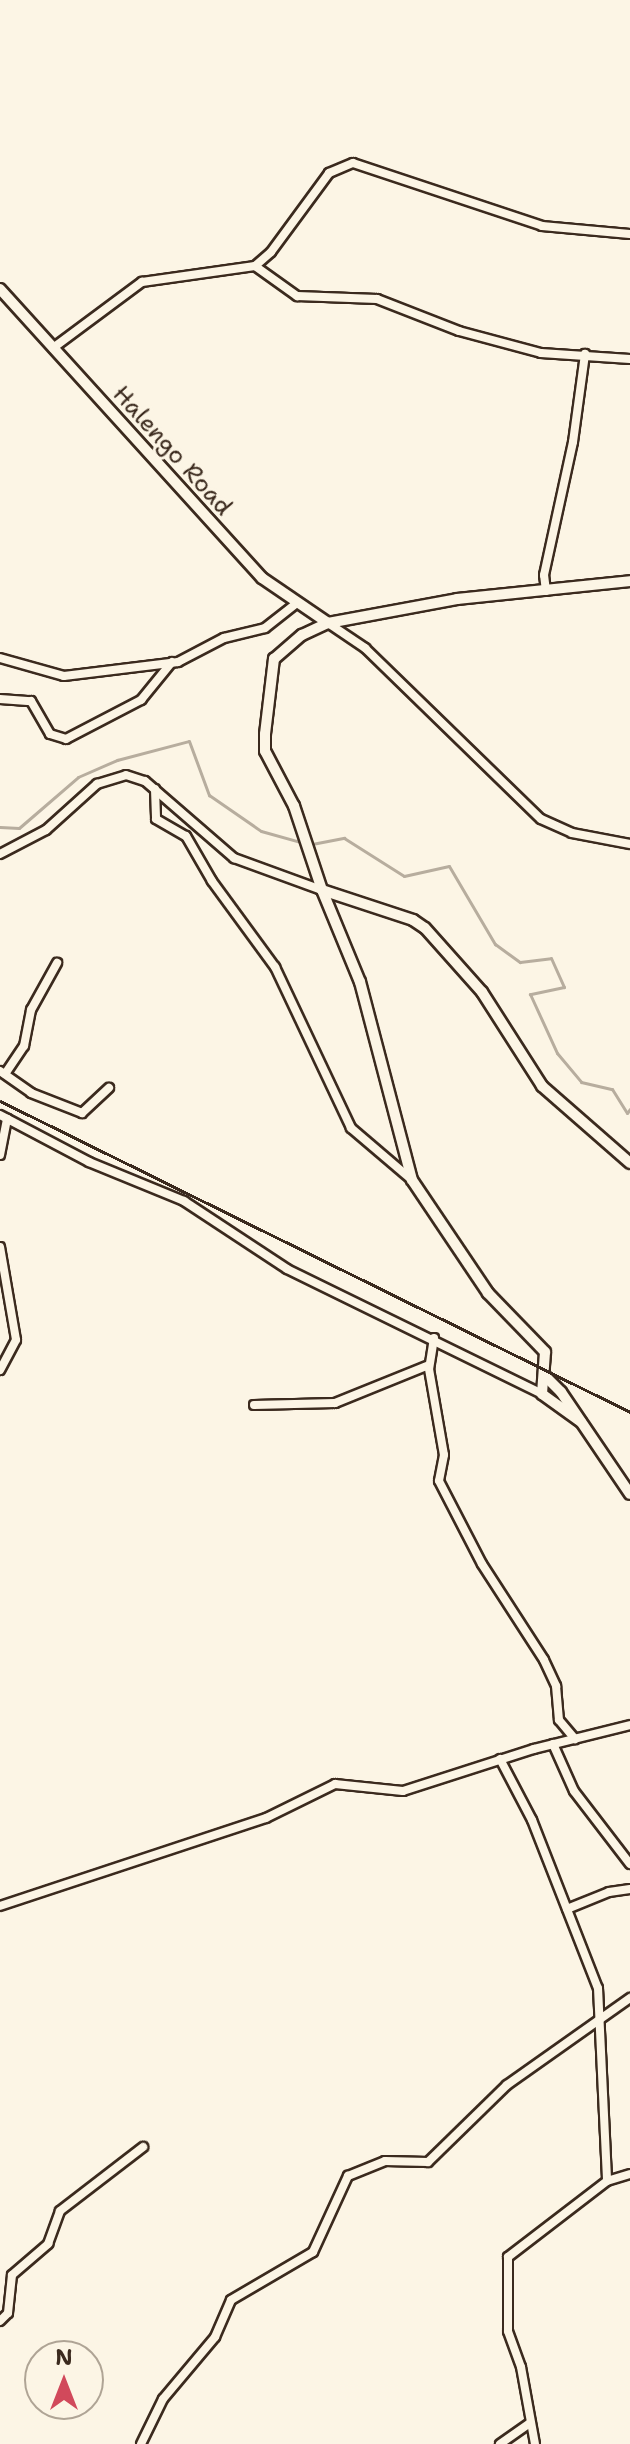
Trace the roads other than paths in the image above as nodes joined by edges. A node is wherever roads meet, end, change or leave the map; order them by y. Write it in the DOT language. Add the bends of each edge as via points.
graph roads {
  1 [pos="630,234"];
  2 [pos="255,266"];
  3 [pos="0,289"];
  4 [pos="53,348"];
  5 [pos="585,354"];
  6 [pos="630,359"];
  7 [pos="630,581"];
  8 [pos="546,591"];
  9 [pos="294,605"];
  10 [pos="328,623"];
  11 [pos="0,658"];
  12 [pos="172,662"];
  13 [pos="0,699"];
  14 [pos="155,789"];
  15 [pos="630,844"];
  16 [pos="0,854"];
  17 [pos="320,885"];
  18 [pos="57,963"];
  19 [pos="2,1073"];
  20 [pos="109,1088"];
  21 [pos="3,1117"];
  22 [pos="0,1155"];
  23 [pos="630,1163"];
  24 [pos="412,1180"];
  25 [pos="0,1247"];
  26 [pos="2,1274"];
  27 [pos="434,1338"];
  28 [pos="429,1365"];
  29 [pos="0,1370"];
  30 [pos="544,1375"];
  31 [pos="542,1394"];
  32 [pos="254,1405"];
  33 [pos="581,1422"];
  34 [pos="630,1494"];
  35 [pos="630,1725"];
  36 [pos="575,1739"];
  37 [pos="553,1744"];
  38 [pos="500,1759"];
  39 [pos="630,1864"];
  40 [pos="630,1889"];
  41 [pos="0,1906"];
  42 [pos="567,1909"];
  43 [pos="630,1998"];
  44 [pos="601,2019"];
  45 [pos="143,2147"];
  46 [pos="630,2174"];
  47 [pos="607,2181"];
  48 [pos="0,2321"];
  49 [pos="530,2423"];
  50 [pos="141,2444"];
  51 [pos="500,2444"];
  52 [pos="535,2444"];
  1 -- 2 [label="street" via="542,226 353,163 329,173"];
  2 -- 4 [label="street" via="142,282"];
  2 -- 5 [label="street" via="297,296 377,299 520,348"];
  3 -- 4 [label="street, Halengo Road"];
  4 -- 9 [label="street, Halengo Road" via="204,518"];
  5 -- 6 [label="street"];
  5 -- 8 [label="street" via="573,442 544,575"];
  7 -- 8 [label="street"];
  8 -- 10 [label="street" via="457,599"];
  9 -- 10 [label="street, Halengo Road"];
  9 -- 12 [label="street" via="265,628 224,638 191,658"];
  10 -- 15 [label="street" via="365,648 541,819 572,833"];
  10 -- 17 [label="street" via="302,635 274,659 265,734 265,751 306,839"];
  11 -- 12 [label="street" via="64,676"];
  12 -- 13 [label="street" via="141,700 66,739 50,734 31,701"];
  14 -- 16 [label="street" via="136,778 107,778 46,830"];
  14 -- 17 [label="street" via="234,858"];
  14 -- 24 [label="street" via="156,819 186,836 275,967 351,1128"];
  17 -- 23 [label="street" via="425,928 482,992 542,1086"];
  17 -- 24 [label="street" via="360,982"];
  18 -- 19 [label="street" via="31,1010 24,1046"];
  19 -- 20 [label="street" via="31,1093 82,1113"];
  21 -- 22 [label="street"];
  21 -- 27 [label="street" via="89,1162 194,1206 287,1269"];
  24 -- 30 [label="street" via="488,1293 545,1352"];
  25 -- 26 [label="street"];
  26 -- 29 [label="street" via="16,1340"];
  27 -- 28 [label="street"];
  27 -- 31 [label="street"];
  28 -- 32 [label="street" via="335,1403"];
  28 -- 36 [label="street" via="444,1455 439,1481 473,1549 544,1660 556,1686 559,1720"];
  30 -- 31 [label="street"];
  30 -- 33 [label="street"];
  31 -- 33 [label="street"];
  33 -- 34 [label="street"];
  35 -- 36 [label="street"];
  36 -- 37 [label="street"];
  37 -- 38 [label="street"];
  37 -- 39 [label="street" via="574,1791"];
  38 -- 41 [label="street" via="403,1791 335,1784 266,1818"];
  38 -- 42 [label="street" via="526,1805"];
  40 -- 42 [label="street"];
  42 -- 44 [label="street" via="598,1988"];
  43 -- 44 [label="street"];
  44 -- 47 [label="street"];
  44 -- 50 [label="street" via="507,2085 428,2162 385,2161 348,2176 313,2252 231,2300 215,2337 163,2399"];
  45 -- 48 [label="street" via="60,2211 48,2244 15,2269 8,2313"];
  46 -- 47 [label="street"];
  47 -- 49 [label="street" via="508,2257 508,2331 521,2367"];
  49 -- 51 [label="street"];
  49 -- 52 [label="street"];
}
